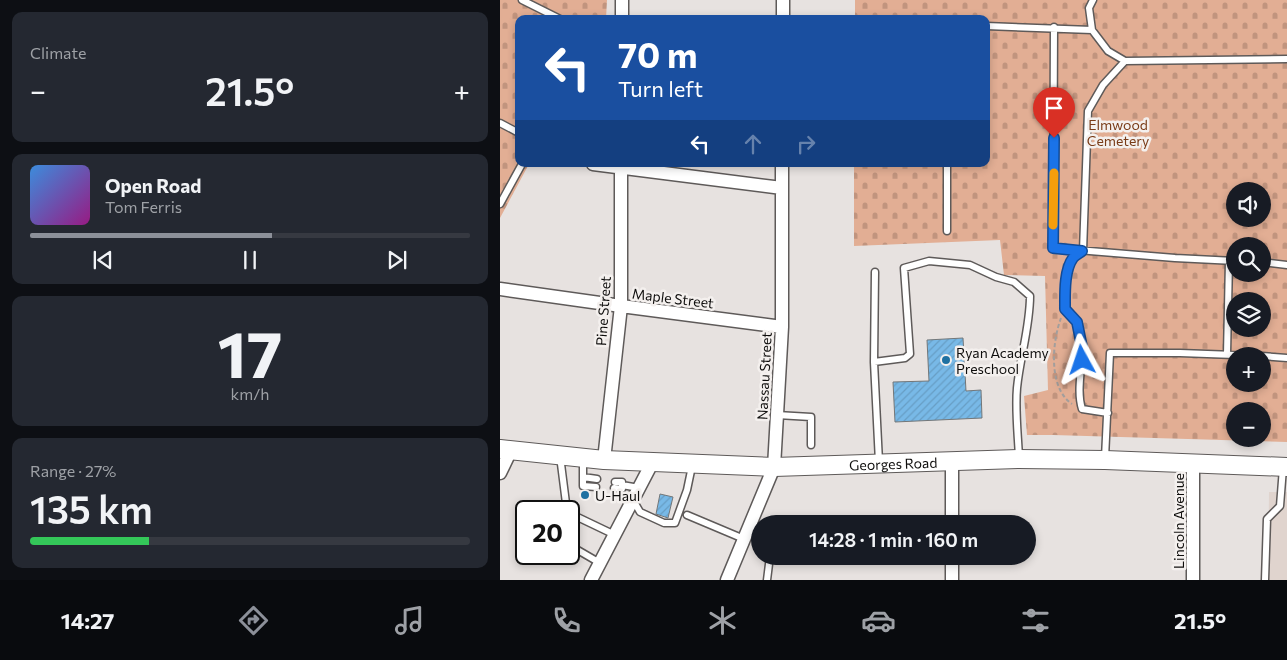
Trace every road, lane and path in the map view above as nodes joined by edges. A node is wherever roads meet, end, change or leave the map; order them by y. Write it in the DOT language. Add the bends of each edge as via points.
graph roads {
  1 [pos="522,0"];
  2 [pos="622,0"];
  3 [pos="784,0"];
  4 [pos="1086,0"];
  5 [pos="1093,0"];
  6 [pos="1089,8"];
  7 [pos="552,15"];
  8 [pos="622,15"];
  9 [pos="783,15"];
  10 [pos="990,26"];
  11 [pos="1054,28"];
  12 [pos="1092,30"];
  13 [pos="1287,59"];
  14 [pos="1125,61"];
  15 [pos="500,123"];
  16 [pos="515,131"];
  17 [pos="520,167"];
  18 [pos="621,167"];
  19 [pos="635,167"];
  20 [pos="782,167"];
  21 [pos="947,167"];
  22 [pos="782,188"];
  23 [pos="500,204"];
  24 [pos="947,231"];
  25 [pos="1082,251"];
  26 [pos="1226,261"];
  27 [pos="1271,263"];
  28 [pos="1287,265"];
  29 [pos="875,272"];
  30 [pos="1231,282"];
  31 [pos="500,289"];
  32 [pos="620,306"];
  33 [pos="1065,309"];
  34 [pos="782,326"];
  35 [pos="1226,347"];
  36 [pos="1226,354"];
  37 [pos="1271,357"];
  38 [pos="1287,358"];
  39 [pos="874,362"];
  40 [pos="1082,409"];
  41 [pos="1108,413"];
  42 [pos="777,415"];
  43 [pos="811,445"];
  44 [pos="505,449"];
  45 [pos="560,455"];
  46 [pos="583,458"];
  47 [pos="1019,459"];
  48 [pos="604,460"];
  49 [pos="952,460"];
  50 [pos="1105,460"];
  51 [pos="652,463"];
  52 [pos="1193,463"];
  53 [pos="693,464"];
  54 [pos="879,464"];
  55 [pos="774,467"];
  56 [pos="1285,467"];
  57 [pos="500,472"];
  58 [pos="583,477"];
  59 [pos="597,479"];
  60 [pos="615,485"];
  61 [pos="596,487"];
  62 [pos="639,488"];
  63 [pos="566,500"];
  64 [pos="633,500"];
  65 [pos="687,515"];
  66 [pos="952,515"];
  67 [pos="580,518"];
  68 [pos="614,535"];
  69 [pos="744,539"];
  70 [pos="580,551"];
  71 [pos="600,563"];
  72 [pos="769,565"];
  73 [pos="952,565"];
  74 [pos="591,580"];
  75 [pos="727,580"];
  76 [pos="767,580"];
  77 [pos="952,580"];
  78 [pos="1193,580"];
  79 [pos="1266,580"];
  1 -- 7 [label="lane"];
  2 -- 8 [label="street"];
  3 -- 9 [label="street"];
  4 -- 6 [label="lane"];
  5 -- 6 [label="lane"];
  6 -- 12 [label="lane"];
  10 -- 11 [label="lane"];
  11 -- 12 [label="lane"];
  11 -- 25 [label="lane" via="1053,248"];
  12 -- 14 [label="lane" via="1108,51"];
  13 -- 14 [label="lane"];
  14 -- 25 [label="lane" via="1103,85 1088,111"];
  15 -- 16 [label="lane"];
  17 -- 23 [label="lane"];
  18 -- 32 [label="street, Pine Street"];
  19 -- 22 [label="street"];
  20 -- 22 [label="street, Nassau Street"];
  21 -- 24 [label="lane"];
  22 -- 34 [label="street, Nassau Street"];
  25 -- 26 [label="lane"];
  25 -- 33 [label="lane" via="1073,258 1066,277"];
  27 -- 28 [label="lane"];
  29 -- 39 [label="lane"];
  30 -- 35 [label="lane"];
  31 -- 32 [label="street, Maple Street"];
  32 -- 34 [label="street, Maple Street"];
  32 -- 48 [label="street, Pine Street"];
  33 -- 40 [label="lane" via="1077,322 1082,347 1079,399"];
  33 -- 40 [label="path" via="1056,332 1054,363 1058,389 1069,403"];
  34 -- 42 [label="street, Nassau Street"];
  36 -- 41 [label="lane" via="1110,353"];
  37 -- 38 [label="lane"];
  39 -- 47 [label="lane" via="905,358 910,354 904,268 929,261 970,265 1014,282 1030,296 1030,316 1017,390"];
  39 -- 54 [label="lane"];
  40 -- 41 [label="lane"];
  41 -- 50 [label="lane"];
  42 -- 43 [label="lane" via="811,417"];
  42 -- 55 [label="street, Nassau Street"];
  44 -- 45 [label="street, Georges Road"];
  44 -- 57 [label="street"];
  45 -- 46 [label="street, Georges Road"];
  45 -- 63 [label="lane"];
  46 -- 48 [label="street, Georges Road"];
  46 -- 58 [label="lane"];
  47 -- 49 [label="street, Georges Road"];
  47 -- 50 [label="street, Georges Road"];
  48 -- 51 [label="street, Georges Road"];
  49 -- 54 [label="street, Georges Road"];
  49 -- 66 [label="street"];
  50 -- 52 [label="street, Georges Road"];
  51 -- 53 [label="street, Georges Road"];
  51 -- 62 [label="street"];
  52 -- 56 [label="street, Georges Road"];
  52 -- 78 [label="street, Lincoln Avenue"];
  53 -- 55 [label="street, Georges Road"];
  53 -- 64 [label="lane" via="675,523 664,523 640,512"];
  54 -- 55 [label="street, Georges Road"];
  55 -- 69 [label="street, Nassau Street"];
  56 -- 79 [label="lane" via="1280,506 1267,520"];
  58 -- 59 [label="lane"];
  58 -- 61 [label="lane" via="583,486"];
  60 -- 62 [label="lane" via="622,482 622,485"];
  62 -- 64 [label="street"];
  64 -- 68 [label="street"];
  65 -- 69 [label="lane"];
  67 -- 68 [label="lane"];
  68 -- 71 [label="street"];
  69 -- 75 [label="street, Nassau Street"];
  70 -- 71 [label="lane"];
  71 -- 74 [label="street"];
  72 -- 76 [label="lane"];
  73 -- 77 [label="street"];
}
